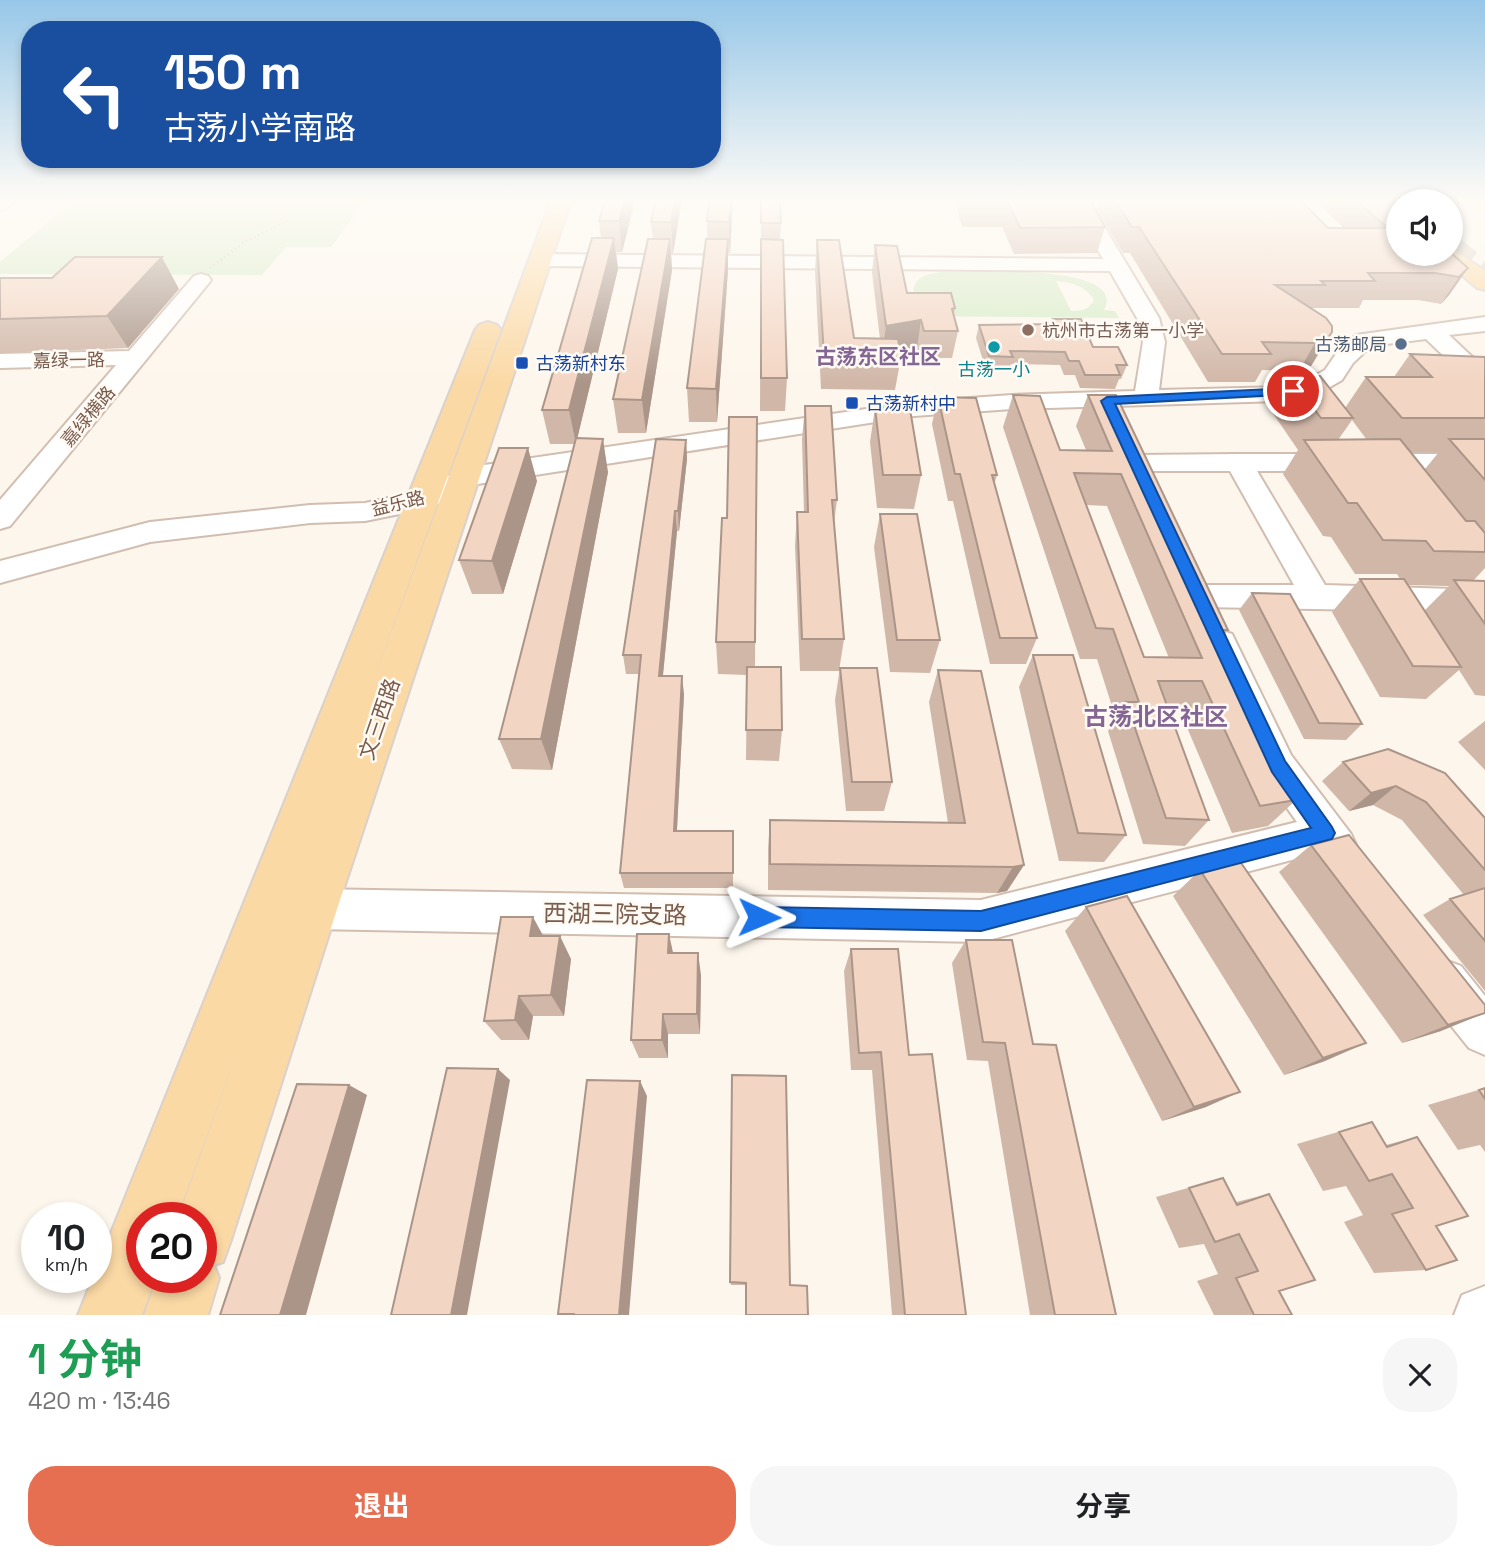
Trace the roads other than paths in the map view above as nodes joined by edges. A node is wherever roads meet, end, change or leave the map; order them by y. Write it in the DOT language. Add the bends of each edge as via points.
graph roads {
  1 [pos="514,261"];
  2 [pos="540,261"];
  3 [pos="697,261"];
  4 [pos="1114,261"];
  5 [pos="1116,265"];
  6 [pos="1463,266"];
  7 [pos="170,280"];
  8 [pos="1485,283"];
  9 [pos="1485,324"];
  10 [pos="1431,331"];
  11 [pos="137,358"];
  12 [pos="0,361"];
  13 [pos="1334,375"];
  14 [pos="1362,378"];
  15 [pos="1456,381"];
  16 [pos="1484,382"];
  17 [pos="1146,398"];
  18 [pos="1122,432"];
  19 [pos="1485,462"];
  20 [pos="1238,463"];
  21 [pos="464,477"];
  22 [pos="1153,499"];
  23 [pos="424,500"];
  24 [pos="0,519"];
  25 [pos="0,572"];
  26 [pos="1316,597"];
  27 [pos="1485,601"];
  28 [pos="1325,833"];
  29 [pos="1359,875"];
  30 [pos="313,909"];
  31 [pos="1426,959"];
  32 [pos="1485,1032"];
  33 [pos="153,1202"];
  34 [pos="214,1202"];
  35 [pos="126,1274"];
  36 [pos="183,1293"];
  37 [pos="110,1315"];
  38 [pos="176,1315"];
  1 -- 23 [label="main road, 文三西路"];
  2 -- 21 [label="main road, 文三西路"];
  3 -- 5 [label="street"];
  4 -- 5 [label="street"];
  5 -- 17 [label="street" via="1148,318 1154,342"];
  6 -- 8 [label="main road"];
  7 -- 11 [label="street, 嘉绿横路" via="201,280"];
  9 -- 10 [label="street, 益乐路"];
  10 -- 13 [label="street, 益乐路" via="1364,340"];
  10 -- 16 [label="street"];
  11 -- 12 [label="street, 嘉绿一路"];
  11 -- 24 [label="street, 嘉绿横路"];
  13 -- 14 [label="street"];
  13 -- 17 [label="street, 益乐路" via="1308,389 1277,394"];
  15 -- 16 [label="street"];
  17 -- 18 [label="street, 益乐路"];
  18 -- 20 [label="street"];
  18 -- 21 [label="street, 益乐路" via="1012,402 914,409"];
  18 -- 22 [label="street"];
  19 -- 20 [label="street"];
  20 -- 26 [label="street"];
  21 -- 23 [label="street, 益乐路"];
  21 -- 30 [label="main road, 文三西路"];
  23 -- 25 [label="street, 益乐路" via="365,512 149,532"];
  23 -- 33 [label="main road, 文三西路"];
  26 -- 27 [label="street"];
  26 -- 28 [label="street" via="1193,584 1278,766"];
  28 -- 29 [label="street"];
  28 -- 30 [label="street, 西湖三院支路" via="981,921"];
  30 -- 34 [label="main road, 文三西路"];
  31 -- 32 [label="street"];
  35 -- 37 [label="main road"];
  36 -- 38 [label="main road"];
}
